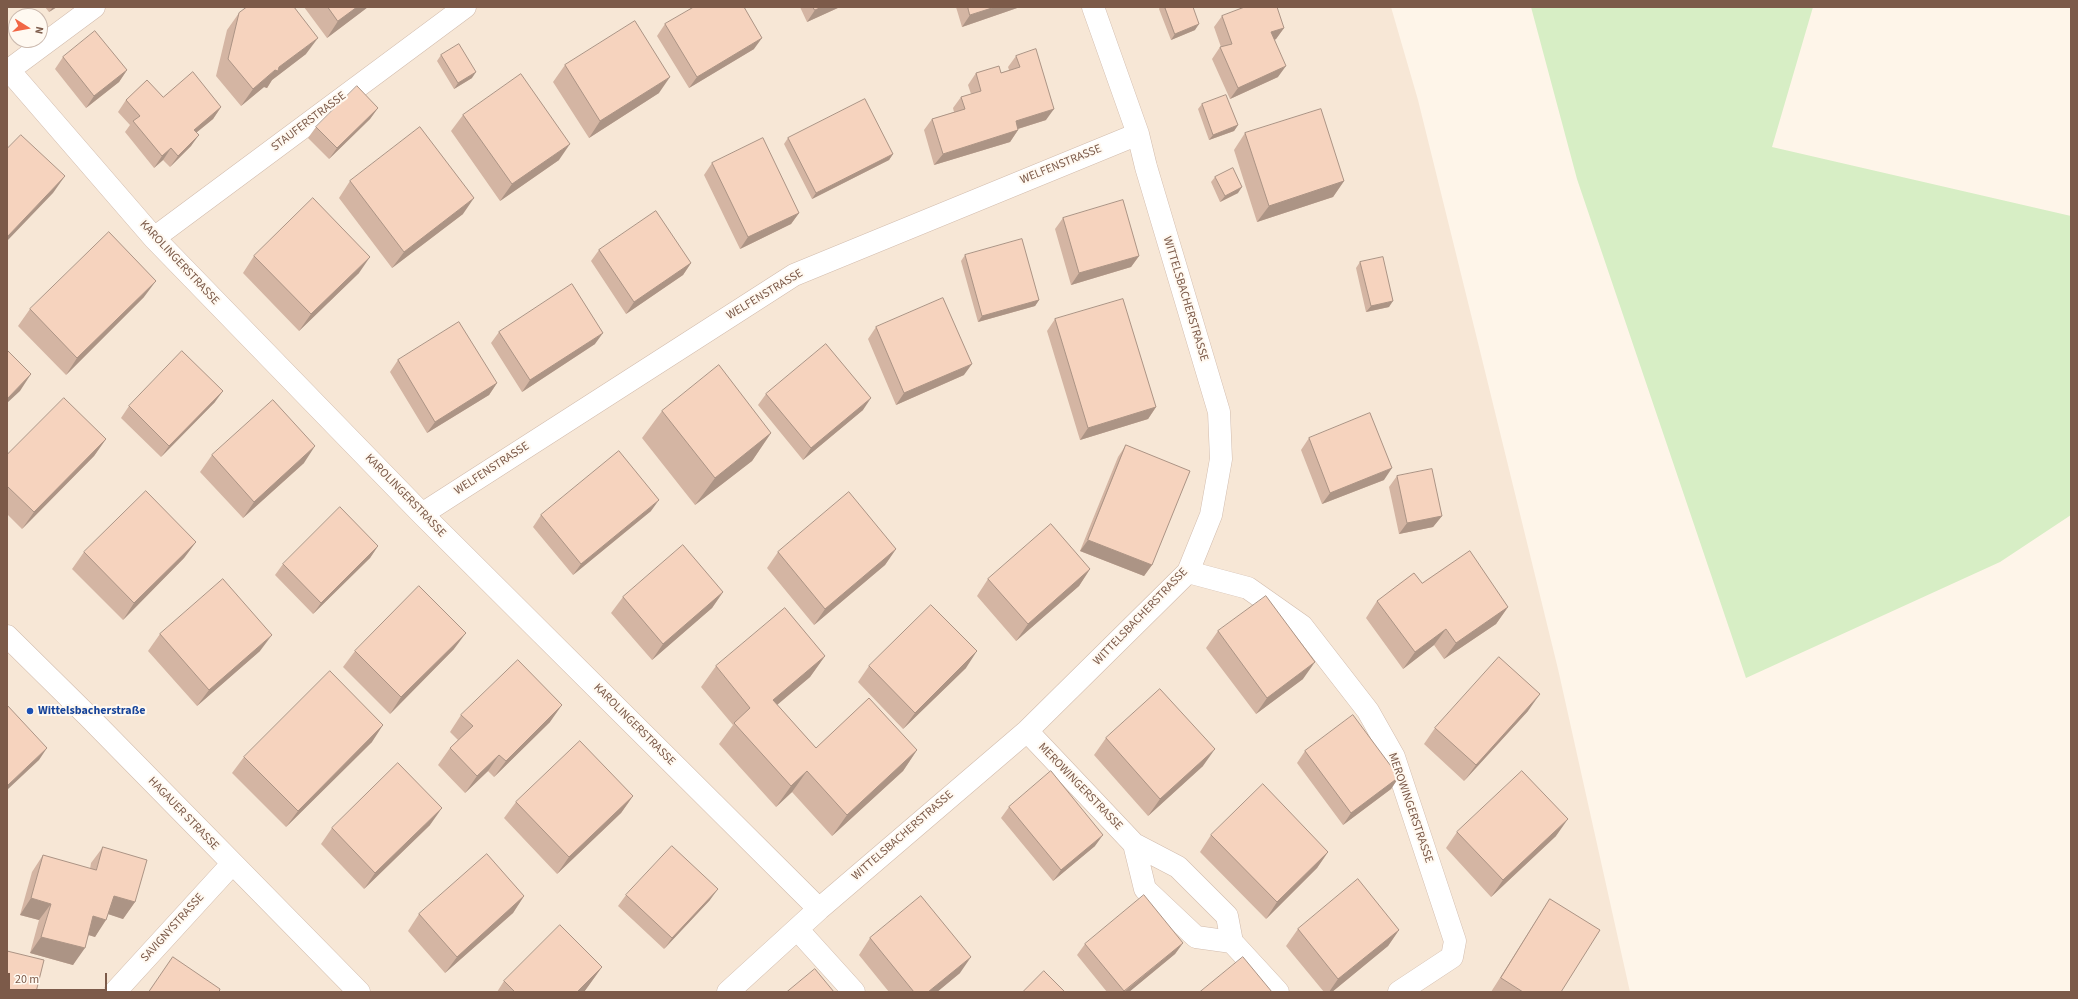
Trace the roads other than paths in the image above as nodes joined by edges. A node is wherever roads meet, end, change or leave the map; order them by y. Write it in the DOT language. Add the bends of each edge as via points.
graph roads {
  1 [pos="94,7"];
  2 [pos="464,7"];
  3 [pos="1093,7"];
  4 [pos="8,69"];
  5 [pos="1138,134"];
  6 [pos="154,238"];
  7 [pos="422,514"];
  8 [pos="1188,572"];
  9 [pos="7,636"];
  10 [pos="1027,731"];
  11 [pos="1134,844"];
  12 [pos="232,864"];
  13 [pos="819,909"];
  14 [pos="797,929"];
  15 [pos="1232,942"];
  16 [pos="115,992"];
  17 [pos="359,992"];
  18 [pos="728,992"];
  19 [pos="854,992"];
  20 [pos="1278,992"];
  21 [pos="1399,992"];
  1 -- 4 [label="street"];
  2 -- 6 [label="street, STAUFERSTRASSE"];
  3 -- 5 [label="street, WITTELSBACHERSTRASSE"];
  4 -- 6 [label="street, KAROLINGERSTRASSE"];
  5 -- 7 [label="street, WELFENSTRASSE" via="794,275"];
  5 -- 8 [label="street, WITTELSBACHERSTRASSE" via="1219,412 1221,459 1211,515"];
  6 -- 7 [label="street, KAROLINGERSTRASSE"];
  7 -- 13 [label="street, KAROLINGERSTRASSE"];
  8 -- 10 [label="street, WITTELSBACHERSTRASSE"];
  8 -- 21 [label="street, MEROWINGERSTRASSE" via="1248,588 1302,626 1368,711 1394,756 1455,941 1452,958"];
  9 -- 12 [label="street, HAGAUER STRASSE"];
  10 -- 11 [label="street, MEROWINGERSTRASSE"];
  10 -- 13 [label="street, WITTELSBACHERSTRASSE"];
  11 -- 15 [label="street, MEROWINGERSTRASSE" via="1178,867 1227,916"];
  11 -- 15 [label="street, MEROWINGERSTRASSE" via="1145,889 1196,936"];
  12 -- 16 [label="street, SAVIGNYSTRASSE"];
  12 -- 17 [label="street, HAGAUER STRASSE"];
  13 -- 14 [label="street, WITTELSBACHERSTRASSE"];
  14 -- 18 [label="street, WITTELSBACHERSTRASSE"];
  14 -- 19 [label="street"];
  15 -- 20 [label="street"];
}
